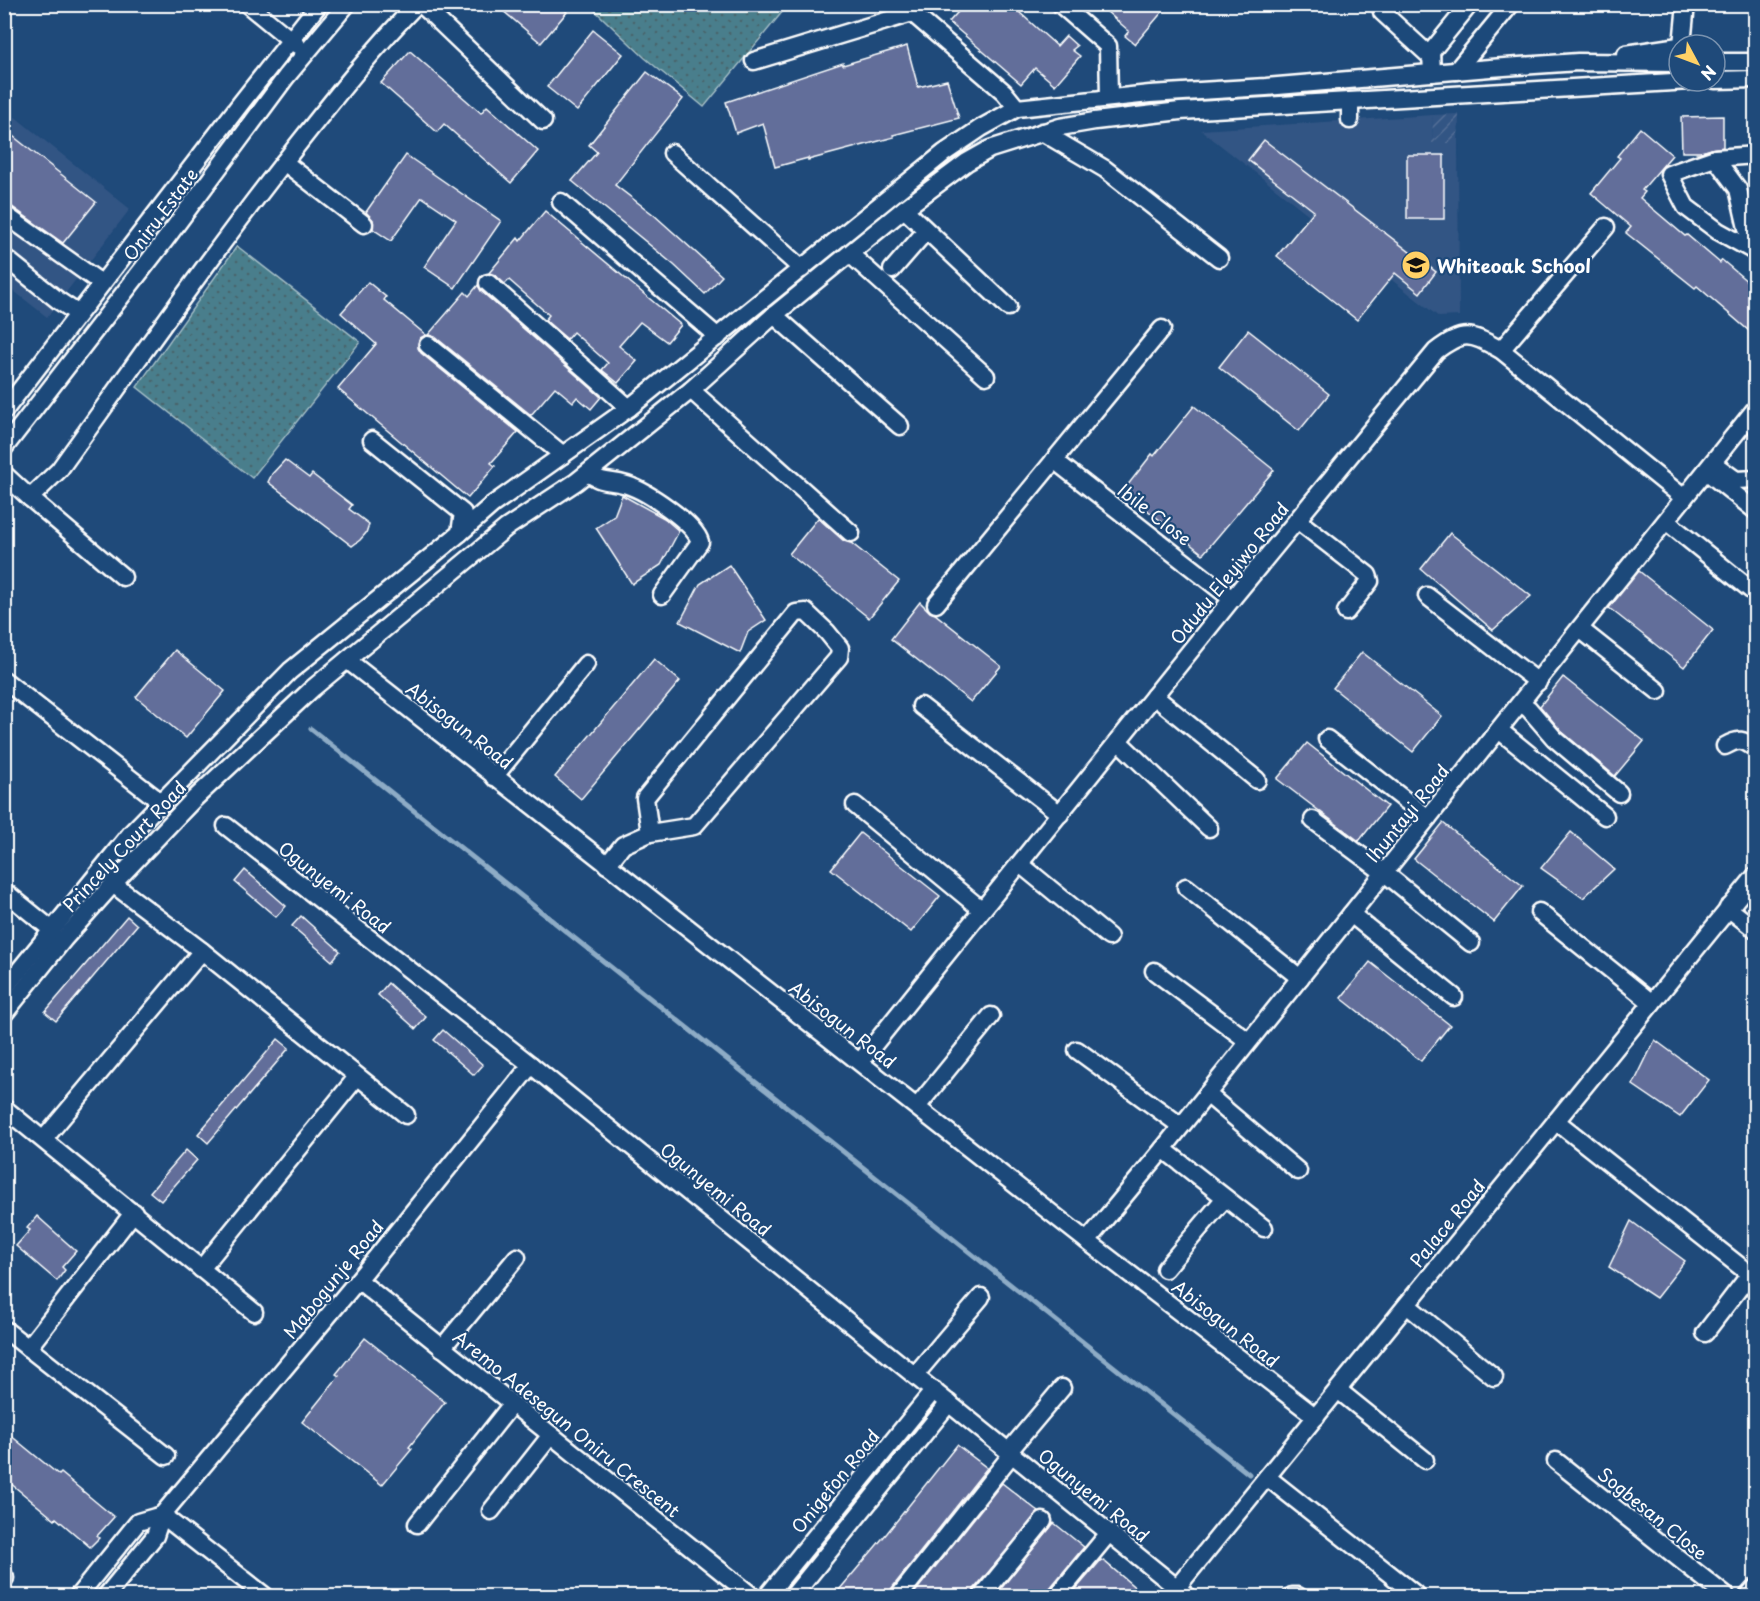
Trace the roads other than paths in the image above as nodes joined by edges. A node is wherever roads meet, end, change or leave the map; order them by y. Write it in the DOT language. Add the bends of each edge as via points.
graph roads {
  1 [pos="246,4"];
  2 [pos="319,4"];
  3 [pos="347,4"];
  4 [pos="419,4"];
  5 [pos="1060,4"];
  6 [pos="1389,4"];
  7 [pos="1470,4"];
  8 [pos="1510,4"];
  9 [pos="1686,4"];
  10 [pos="911,7"];
  11 [pos="1682,33"];
  12 [pos="290,40"];
  13 [pos="1667,47"];
  14 [pos="306,52"];
  15 [pos="754,60"];
  16 [pos="1578,62"];
  17 [pos="1727,62"];
  18 [pos="1755,62"];
  19 [pos="1667,63"];
  20 [pos="1432,65"];
  21 [pos="1456,70"];
  22 [pos="1755,79"];
  23 [pos="1727,80"];
  24 [pos="1667,82"];
  25 [pos="1579,86"];
  26 [pos="1109,98"];
  27 [pos="1350,101"];
  28 [pos="1017,108"];
  29 [pos="1350,120"];
  30 [pos="543,121"];
  31 [pos="1042,132"];
  32 [pos="672,153"];
  33 [pos="1755,155"];
  34 [pos="1714,158"];
  35 [pos="284,162"];
  36 [pos="561,202"];
  37 [pos="904,209"];
  38 [pos="4,214"];
  39 [pos="364,224"];
  40 [pos="1606,227"];
  41 [pos="926,231"];
  42 [pos="1754,251"];
  43 [pos="850,254"];
  44 [pos="4,256"];
  45 [pos="1219,258"];
  46 [pos="802,269"];
  47 [pos="892,270"];
  48 [pos="101,283"];
  49 [pos="488,283"];
  50 [pos="1008,307"];
  51 [pos="77,314"];
  52 [pos="774,315"];
  53 [pos="1162,329"];
  54 [pos="718,337"];
  55 [pos="428,345"];
  56 [pos="1501,350"];
  57 [pos="986,376"];
  58 [pos="691,390"];
  59 [pos="629,408"];
  60 [pos="1755,408"];
  61 [pos="4,411"];
  62 [pos="900,426"];
  63 [pos="372,440"];
  64 [pos="4,448"];
  65 [pos="563,455"];
  66 [pos="1054,460"];
  67 [pos="1709,467"];
  68 [pos="588,472"];
  69 [pos="4,474"];
  70 [pos="1755,479"];
  71 [pos="30,498"];
  72 [pos="1684,498"];
  73 [pos="492,505"];
  74 [pos="1755,511"];
  75 [pos="1297,520"];
  76 [pos="1666,521"];
  77 [pos="506,528"];
  78 [pos="460,533"];
  79 [pos="851,533"];
  80 [pos="123,577"];
  81 [pos="1755,594"];
  82 [pos="662,595"];
  83 [pos="1427,596"];
  84 [pos="1232,599"];
  85 [pos="936,604"];
  86 [pos="1346,612"];
  87 [pos="1580,629"];
  88 [pos="347,660"];
  89 [pos="586,664"];
  90 [pos="4,680"];
  91 [pos="1538,682"];
  92 [pos="1658,691"];
  93 [pos="1154,696"];
  94 [pos="1521,703"];
  95 [pos="921,706"];
  96 [pos="1499,729"];
  97 [pos="1327,739"];
  98 [pos="1118,741"];
  99 [pos="1725,746"];
  100 [pos="1755,748"];
  101 [pos="494,777"];
  102 [pos="1257,780"];
  103 [pos="1619,793"];
  104 [pos="162,802"];
  105 [pos="855,805"];
  106 [pos="1060,814"];
  107 [pos="1605,816"];
  108 [pos="1428,818"];
  109 [pos="1313,820"];
  110 [pos="226,826"];
  111 [pos="1209,828"];
  112 [pos="650,832"];
  113 [pos="1020,864"];
  114 [pos="607,865"];
  115 [pos="1384,873"];
  116 [pos="1755,875"];
  117 [pos="113,884"];
  118 [pos="1186,887"];
  119 [pos="4,891"];
  120 [pos="1728,908"];
  121 [pos="982,910"];
  122 [pos="1539,912"];
  123 [pos="1351,914"];
  124 [pos="52,930"];
  125 [pos="1755,930"];
  126 [pos="1109,937"];
  127 [pos="1471,943"];
  128 [pos="202,951"];
  129 [pos="1154,970"];
  130 [pos="1300,978"];
  131 [pos="4,989"];
  132 [pos="1454,997"];
  133 [pos="1652,1003"];
  134 [pos="4,1014"];
  135 [pos="991,1016"];
  136 [pos="1248,1041"];
  137 [pos="1077,1050"];
  138 [pos="860,1062"];
  139 [pos="531,1065"];
  140 [pos="357,1077"];
  141 [pos="1207,1094"];
  142 [pos="917,1107"];
  143 [pos="4,1108"];
  144 [pos="406,1115"];
  145 [pos="1556,1120"];
  146 [pos="1181,1126"];
  147 [pos="44,1139"];
  148 [pos="1163,1149"];
  149 [pos="1298,1171"];
  150 [pos="1225,1198"];
  151 [pos="134,1212"];
  152 [pos="1264,1228"];
  153 [pos="1087,1241"];
  154 [pos="517,1257"];
  155 [pos="201,1269"];
  156 [pos="1165,1269"];
  157 [pos="1753,1276"];
  158 [pos="358,1280"];
  159 [pos="981,1297"];
  160 [pos="1407,1305"];
  161 [pos="254,1312"];
  162 [pos="4,1329"];
  163 [pos="1705,1334"];
  164 [pos="28,1348"];
  165 [pos="442,1348"];
  166 [pos="915,1375"];
  167 [pos="1494,1377"];
  168 [pos="1062,1388"];
  169 [pos="933,1390"];
  170 [pos="1338,1390"];
  171 [pos="949,1403"];
  172 [pos="512,1404"];
  173 [pos="1316,1417"];
  174 [pos="551,1435"];
  175 [pos="1011,1453"];
  176 [pos="166,1456"];
  177 [pos="1425,1460"];
  178 [pos="1556,1461"];
  179 [pos="1267,1477"];
  180 [pos="491,1511"];
  181 [pos="162,1515"];
  182 [pos="1043,1521"];
  183 [pos="417,1524"];
  184 [pos="1109,1533"];
  185 [pos="1178,1594"];
  186 [pos="1416,1594"];
  187 [pos="78,1596"];
  188 [pos="106,1596"];
  189 [pos="265,1596"];
  190 [pos="752,1596"];
  191 [pos="767,1596"];
  192 [pos="793,1596"];
  193 [pos="899,1596"];
  194 [pos="982,1596"];
  195 [pos="1057,1596"];
  196 [pos="1292,1596"];
  197 [pos="1298,1596"];
  198 [pos="1726,1596"];
  1 -- 12 [label="street"];
  2 -- 12 [label="street, Oniru Estate"];
  3 -- 14 [label="street, Oniru Estate"];
  4 -- 30 [label="street"];
  4 -- 35 [label="street" via="357,70"];
  5 -- 26 [label="street" via="1108,46"];
  6 -- 20 [label="street" via="1382,12"];
  7 -- 20 [label="street" via="1431,52"];
  8 -- 21 [label="street"];
  9 -- 11 [label="street"];
  10 -- 15 [label="street"];
  10 -- 28 [label="street"];
  12 -- 14 [label="street"];
  12 -- 48 [label="street, Oniru Estate"];
  13 -- 16 [label="street"];
  14 -- 64 [label="street, Oniru Estate"];
  16 -- 19 [label="street"];
  16 -- 21 [label="street"];
  16 -- 25 [label="street"];
  17 -- 18 [label="street"];
  20 -- 21 [label="street"];
  20 -- 26 [label="street"];
  22 -- 23 [label="street"];
  24 -- 25 [label="street, Princely Court Road"];
  25 -- 27 [label="street, Princely Court Road"];
  26 -- 28 [label="street"];
  27 -- 29 [label="street"];
  27 -- 31 [label="street, Princely Court Road" via="1169,112"];
  28 -- 46 [label="street" via="944,153"];
  31 -- 37 [label="street, Princely Court Road" via="990,149"];
  31 -- 45 [label="street" via="1105,169"];
  32 -- 46 [label="street"];
  33 -- 34 [label="street"];
  34 -- 42 [label="street" via="1738,189"];
  34 -- 42 [label="street" via="1669,174 1686,207"];
  35 -- 39 [label="street"];
  35 -- 71 [label="street" via="59,471"];
  36 -- 54 [label="street"];
  37 -- 41 [label="street"];
  37 -- 43 [label="street, Princely Court Road"];
  38 -- 48 [label="street"];
  40 -- 56 [label="street"];
  41 -- 47 [label="street"];
  41 -- 50 [label="street"];
  43 -- 52 [label="street, Princely Court Road"];
  43 -- 57 [label="street"];
  44 -- 51 [label="street"];
  46 -- 54 [label="street"];
  48 -- 51 [label="street, Oniru Estate"];
  49 -- 59 [label="street"];
  51 -- 61 [label="street, Oniru Estate"];
  52 -- 58 [label="street, Princely Court Road"];
  52 -- 62 [label="street"];
  53 -- 66 [label="street"];
  54 -- 59 [label="street"];
  55 -- 65 [label="street"];
  56 -- 72 [label="street, Odudu Eleyiwo Road"];
  56 -- 75 [label="street, Odudu Eleyiwo Road" via="1474,336 1454,338 1436,351"];
  58 -- 68 [label="street, Princely Court Road"];
  58 -- 79 [label="street"];
  59 -- 65 [label="street"];
  60 -- 67 [label="street, Ihuntayi Road"];
  63 -- 78 [label="street" via="463,513"];
  65 -- 73 [label="street"];
  66 -- 84 [label="street, Ibile Close"];
  66 -- 85 [label="street"];
  67 -- 70 [label="street" via="1736,480"];
  67 -- 72 [label="street, Ihuntayi Road"];
  67 -- 74 [label="street"];
  68 -- 77 [label="street, Princely Court Road"];
  68 -- 82 [label="street" via="601,481 628,485 677,513 698,536 700,542"];
  69 -- 71 [label="street"];
  71 -- 80 [label="street"];
  72 -- 76 [label="street, Ihuntayi Road"];
  73 -- 77 [label="street"];
  73 -- 78 [label="street"];
  75 -- 84 [label="street, Odudu Eleyiwo Road"];
  75 -- 86 [label="street" via="1368,575 1370,581"];
  76 -- 81 [label="street"];
  76 -- 87 [label="street, Ihuntayi Road"];
  77 -- 88 [label="street, Princely Court Road"];
  78 -- 104 [label="street" via="290,671"];
  83 -- 91 [label="street"];
  84 -- 93 [label="street, Odudu Eleyiwo Road"];
  87 -- 91 [label="street, Ihuntayi Road"];
  87 -- 92 [label="street"];
  88 -- 101 [label="street, Abisogun Road"];
  88 -- 117 [label="street, Princely Court Road" via="193,800"];
  89 -- 101 [label="street"];
  90 -- 104 [label="street"];
  91 -- 94 [label="street, Ihuntayi Road"];
  93 -- 98 [label="street, Odudu Eleyiwo Road"];
  93 -- 102 [label="street"];
  94 -- 96 [label="street, Ihuntayi Road"];
  94 -- 103 [label="street" via="1554,738"];
  95 -- 106 [label="street"];
  96 -- 107 [label="street"];
  96 -- 108 [label="street, Ihuntayi Road"];
  97 -- 108 [label="street"];
  98 -- 106 [label="street, Odudu Eleyiwo Road"];
  98 -- 111 [label="street"];
  99 -- 100 [label="street" via="1742,739"];
  101 -- 114 [label="street, Abisogun Road"];
  104 -- 124 [label="street" via="131,833"];
  105 -- 121 [label="street"];
  106 -- 113 [label="street, Odudu Eleyiwo Road"];
  108 -- 115 [label="street, Ihuntayi Road"];
  109 -- 115 [label="street"];
  110 -- 139 [label="street, Ogunyemi Road"];
  112 -- 112 [label="street" via="694,826 839,657 840,648 806,612 796,613 645,798"];
  112 -- 114 [label="street" via="623,845"];
  113 -- 121 [label="street, Odudu Eleyiwo Road"];
  113 -- 126 [label="street"];
  114 -- 138 [label="street, Abisogun Road"];
  115 -- 123 [label="street, Ihuntayi Road"];
  115 -- 127 [label="street"];
  116 -- 120 [label="street, Palace Road"];
  117 -- 128 [label="street"];
  117 -- 134 [label="street, Princely Court Road"];
  118 -- 130 [label="street"];
  119 -- 124 [label="street"];
  120 -- 125 [label="street"];
  120 -- 133 [label="street, Palace Road"];
  121 -- 138 [label="street, Odudu Eleyiwo Road"];
  122 -- 133 [label="street"];
  123 -- 130 [label="street, Ihuntayi Road"];
  123 -- 132 [label="street"];
  124 -- 131 [label="street"];
  128 -- 140 [label="street"];
  128 -- 147 [label="street"];
  129 -- 136 [label="street"];
  130 -- 136 [label="street, Ihuntayi Road"];
  133 -- 145 [label="street, Palace Road"];
  135 -- 142 [label="street"];
  136 -- 141 [label="street, Ihuntayi Road"];
  137 -- 146 [label="street"];
  138 -- 142 [label="street, Abisogun Road"];
  139 -- 158 [label="street, Mabogunje Road"];
  139 -- 166 [label="street, Ogunyemi Road"];
  140 -- 144 [label="street"];
  140 -- 155 [label="street"];
  141 -- 146 [label="street, Ihuntayi Road"];
  141 -- 149 [label="street"];
  142 -- 153 [label="street, Abisogun Road"];
  143 -- 147 [label="street"];
  145 -- 157 [label="street"];
  145 -- 160 [label="street, Palace Road"];
  146 -- 148 [label="street, Ihuntayi Road"];
  147 -- 151 [label="street"];
  148 -- 150 [label="street"];
  148 -- 153 [label="street, Ihuntayi Road"];
  150 -- 152 [label="street"];
  150 -- 156 [label="street"];
  151 -- 155 [label="street"];
  151 -- 164 [label="street"];
  153 -- 173 [label="street, Abisogun Road"];
  154 -- 165 [label="street"];
  155 -- 161 [label="street"];
  157 -- 163 [label="street"];
  158 -- 165 [label="street, Aremo Adesegun Oniru Crescent"];
  158 -- 181 [label="street, Mabogunje Road"];
  159 -- 166 [label="street"];
  160 -- 167 [label="street"];
  160 -- 170 [label="street, Palace Road"];
  162 -- 164 [label="street"];
  164 -- 176 [label="street"];
  165 -- 172 [label="street, Aremo Adesegun Oniru Crescent"];
  166 -- 169 [label="street, Ogunyemi Road"];
  168 -- 175 [label="street"];
  169 -- 171 [label="street, Ogunyemi Road"];
  169 -- 191 [label="street, Onigefon Road"];
  170 -- 173 [label="street, Palace Road"];
  170 -- 177 [label="street"];
  171 -- 175 [label="street, Ogunyemi Road"];
  171 -- 192 [label="street"];
  172 -- 174 [label="street, Aremo Adesegun Oniru Crescent"];
  172 -- 183 [label="street"];
  173 -- 179 [label="street, Palace Road"];
  174 -- 180 [label="street"];
  174 -- 190 [label="street, Aremo Adesegun Oniru Crescent"];
  175 -- 184 [label="street, Ogunyemi Road"];
  175 -- 193 [label="street"];
  178 -- 198 [label="street, Sogbesan Close"];
  179 -- 185 [label="street, Palace Road"];
  179 -- 186 [label="street"];
  181 -- 187 [label="street, Mabogunje Road" via="138,1522"];
  181 -- 188 [label="street, Mabogunje Road" via="155,1536"];
  181 -- 189 [label="street"];
  182 -- 194 [label="street"];
  184 -- 185 [label="street, Ogunyemi Road"];
  184 -- 195 [label="street"];
  196 -- 197 [label="street"];
}
